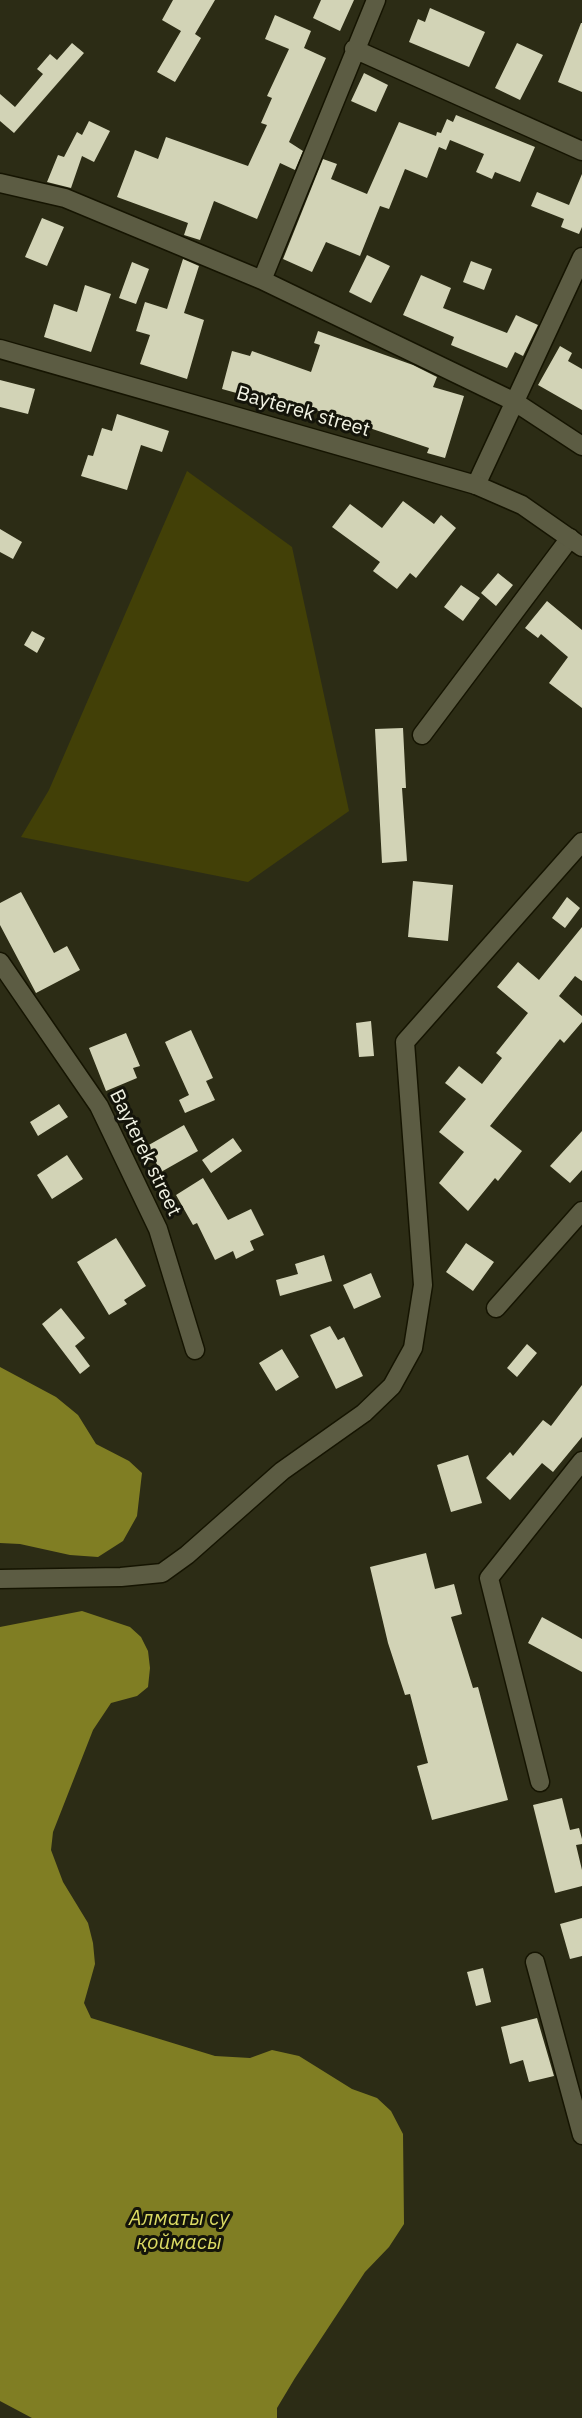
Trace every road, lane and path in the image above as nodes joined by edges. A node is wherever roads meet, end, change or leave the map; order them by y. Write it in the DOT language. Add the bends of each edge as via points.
graph roads {
  1 [pos="376,0"];
  2 [pos="354,49"];
  3 [pos="582,151"];
  4 [pos="0,183"];
  5 [pos="582,257"];
  6 [pos="262,280"];
  7 [pos="0,349"];
  8 [pos="515,402"];
  9 [pos="582,446"];
  10 [pos="476,485"];
  11 [pos="576,542"];
  12 [pos="422,735"];
  13 [pos="582,842"];
  14 [pos="0,962"];
  15 [pos="582,1211"];
  16 [pos="496,1308"];
  17 [pos="195,1350"];
  18 [pos="582,1461"];
  19 [pos="0,1579"];
  20 [pos="540,1782"];
  21 [pos="536,1962"];
  22 [pos="575,2077"];
  23 [pos="582,2135"];
  1 -- 2 [label="street"];
  2 -- 3 [label="street"];
  2 -- 6 [label="street"];
  4 -- 6 [label="street" via="65,198"];
  5 -- 8 [label="street"];
  6 -- 8 [label="street"];
  7 -- 10 [label="street, Bayterek street"];
  8 -- 9 [label="street"];
  8 -- 10 [label="street"];
  10 -- 11 [label="street, Bayterek street" via="522,505"];
  11 -- 12 [label="street"];
  13 -- 19 [label="street" via="405,1042 423,1285 413,1348 392,1386 364,1413 282,1471 162,1573"];
  14 -- 17 [label="street, Bayterek street" via="99,1106 158,1229"];
  15 -- 16 [label="street"];
  18 -- 20 [label="street" via="489,1578"];
  21 -- 22 [label="street"];
  22 -- 23 [label="street"];
}
